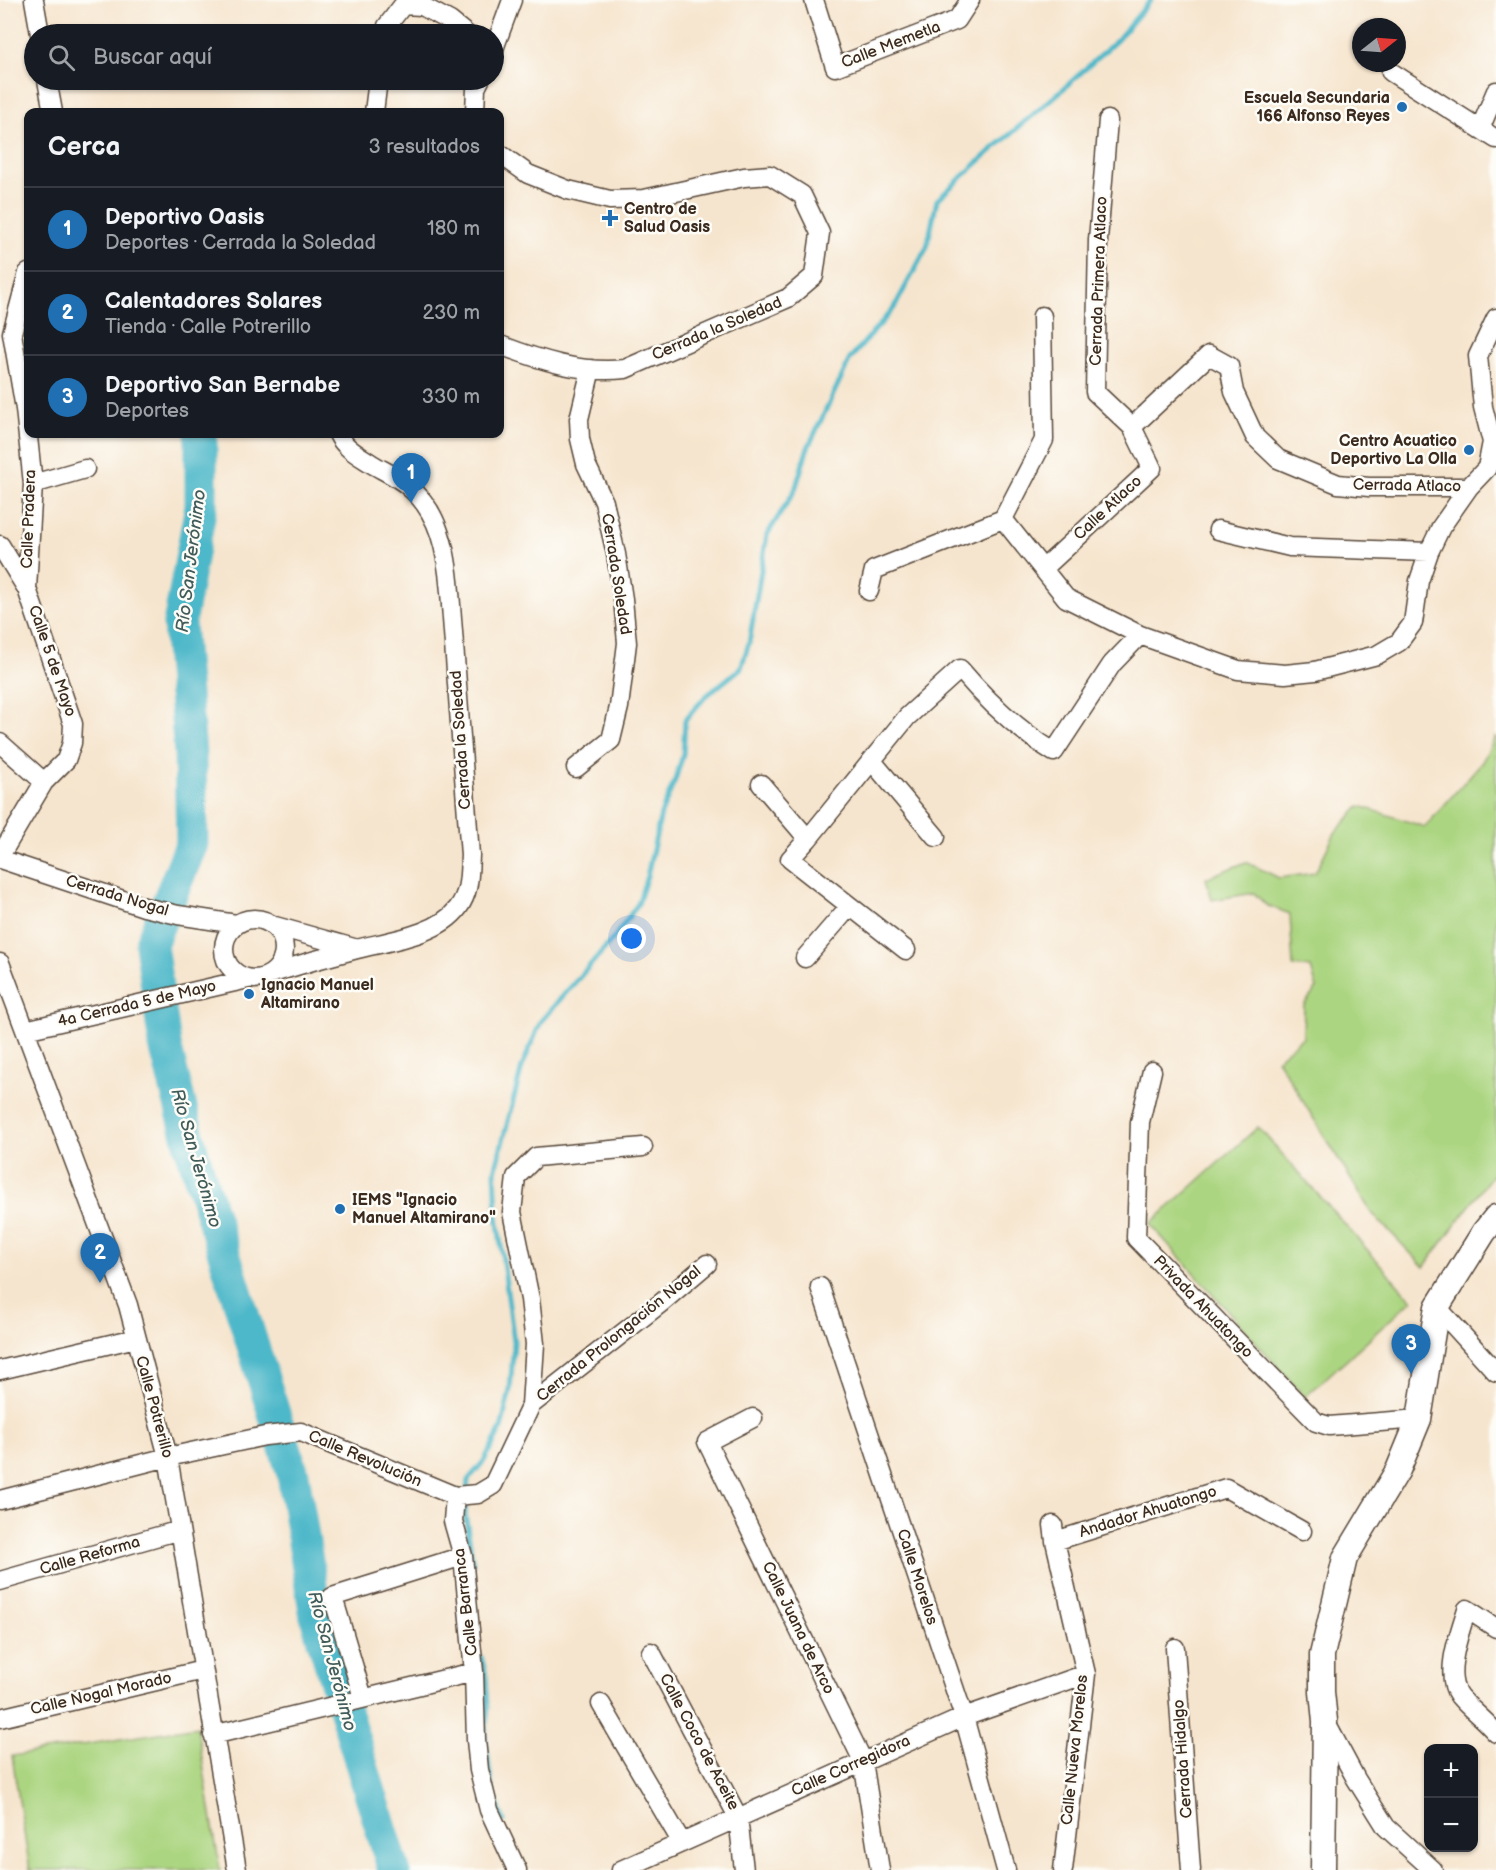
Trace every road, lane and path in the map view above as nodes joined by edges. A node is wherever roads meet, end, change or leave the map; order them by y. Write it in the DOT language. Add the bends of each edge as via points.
graph roads {
  1 [pos="34,0"];
  2 [pos="512,0"];
  3 [pos="814,0"];
  4 [pos="970,0"];
  5 [pos="38,24"];
  6 [pos="389,24"];
  7 [pos="454,24"];
  8 [pos="503,24"];
  9 [pos="1391,72"];
  10 [pos="49,90"];
  11 [pos="377,90"];
  12 [pos="477,90"];
  13 [pos="1496,91"];
  14 [pos="52,108"];
  15 [pos="374,108"];
  16 [pos="475,108"];
  17 [pos="1108,120"];
  18 [pos="1480,129"];
  19 [pos="1496,139"];
  20 [pos="504,157"];
  21 [pos="24,288"];
  22 [pos="1042,316"];
  23 [pos="1496,318"];
  24 [pos="504,347"];
  25 [pos="591,369"];
  26 [pos="24,403"];
  27 [pos="1132,427"];
  28 [pos="28,438"];
  29 [pos="340,438"];
  30 [pos="85,469"];
  31 [pos="33,484"];
  32 [pos="1469,487"];
  33 [pos="1003,519"];
  34 [pos="1218,530"];
  35 [pos="0,546"];
  36 [pos="1429,552"];
  37 [pos="1043,569"];
  38 [pos="27,589"];
  39 [pos="869,591"];
  40 [pos="1140,635"];
  41 [pos="0,743"];
  42 [pos="872,761"];
  43 [pos="576,768"];
  44 [pos="44,782"];
  45 [pos="760,784"];
  46 [pos="936,837"];
  47 [pos="808,839"];
  48 [pos="0,857"];
  49 [pos="849,907"];
  50 [pos="236,924"];
  51 [pos="275,926"];
  52 [pos="356,949"];
  53 [pos="906,950"];
  54 [pos="805,958"];
  55 [pos="0,963"];
  56 [pos="273,973"];
  57 [pos="248,979"];
  58 [pos="25,1030"];
  59 [pos="1152,1071"];
  60 [pos="643,1147"];
  61 [pos="1496,1217"];
  62 [pos="707,1264"];
  63 [pos="820,1287"];
  64 [pos="1437,1307"];
  65 [pos="136,1338"];
  66 [pos="0,1370"];
  67 [pos="1496,1372"];
  68 [pos="531,1405"];
  69 [pos="753,1418"];
  70 [pos="1419,1419"];
  71 [pos="168,1457"];
  72 [pos="456,1496"];
  73 [pos="0,1500"];
  74 [pos="180,1530"];
  75 [pos="1302,1531"];
  76 [pos="1054,1533"];
  77 [pos="464,1556"];
  78 [pos="0,1581"];
  79 [pos="1496,1628"];
  80 [pos="1175,1648"];
  81 [pos="651,1652"];
  82 [pos="202,1670"];
  83 [pos="474,1672"];
  84 [pos="1086,1674"];
  85 [pos="360,1699"];
  86 [pos="601,1704"];
  87 [pos="964,1717"];
  88 [pos="0,1718"];
  89 [pos="1325,1721"];
  90 [pos="1496,1733"];
  91 [pos="213,1735"];
  92 [pos="863,1761"];
  93 [pos="738,1817"];
  94 [pos="682,1843"];
  95 [pos="237,1870"];
  96 [pos="517,1870"];
  97 [pos="621,1870"];
  98 [pos="744,1870"];
  99 [pos="880,1870"];
  100 [pos="1006,1870"];
  101 [pos="1063,1870"];
  102 [pos="1191,1870"];
  103 [pos="1323,1870"];
  104 [pos="1433,1870"];
  1 -- 5 [label="street"];
  2 -- 8 [label="street"];
  3 -- 4 [label="street, Calle Memetla" via="835,67 957,20"];
  6 -- 7 [label="street" via="403,5 422,6"];
  9 -- 18 [label="street"];
  10 -- 14 [label="street"];
  11 -- 15 [label="street"];
  12 -- 16 [label="street"];
  13 -- 18 [label="street"];
  17 -- 27 [label="street, Cerrada Primera Atlaco" via="1098,240 1095,392"];
  18 -- 19 [label="street"];
  20 -- 25 [label="street, Cerrada la Soledad" via="528,174 610,200 644,199 770,175 802,195 820,233 814,276 788,298 625,369"];
  21 -- 26 [label="street, Calle Pradera" via="12,333"];
  22 -- 33 [label="street" via="1044,440"];
  23 -- 32 [label="street" via="1478,356 1483,407 1492,442 1488,468"];
  24 -- 25 [label="street, Cerrada la Soledad" via="536,359"];
  25 -- 43 [label="street, Cerrada Soledad" via="579,419 580,439 585,464 604,502 612,533 627,643 611,740"];
  27 -- 32 [label="street, Cerrada Atlaco" via="1209,355 1229,366 1234,392 1255,437 1278,459 1338,484"];
  27 -- 37 [label="street, Calle Atlaco" via="1152,468"];
  28 -- 31 [label="street, Calle Pradera"];
  29 -- 52 [label="street, Cerrada la Soledad" via="359,456 414,491 427,504 439,531 450,592 470,855 467,892 446,920 418,933"];
  30 -- 31 [label="street"];
  31 -- 38 [label="street, Calle Pradera"];
  32 -- 36 [label="street"];
  33 -- 37 [label="street"];
  33 -- 39 [label="street" via="874,570"];
  34 -- 36 [label="street" via="1290,547"];
  35 -- 38 [label="street"];
  36 -- 40 [label="street" via="1419,581 1413,623 1399,642 1377,655 1315,671 1285,674 1238,670"];
  37 -- 40 [label="street" via="1066,598"];
  38 -- 44 [label="street, Calle 5 de Mayo" via="74,723 66,760"];
  40 -- 42 [label="street" via="1112,664 1054,752 982,696 960,669 907,717"];
  41 -- 44 [label="street"];
  42 -- 46 [label="street"];
  42 -- 47 [label="street"];
  44 -- 48 [label="street, Calle 5 de Mayo"];
  45 -- 47 [label="street"];
  47 -- 49 [label="street" via="790,859"];
  48 -- 50 [label="street, Cerrada Nogal" via="144,907"];
  49 -- 53 [label="street"];
  49 -- 54 [label="street"];
  50 -- 51 [label="street" via="256,918"];
  50 -- 57 [label="street" via="225,941 226,961 231,969"];
  51 -- 52 [label="street"];
  51 -- 56 [label="street" via="285,945 280,965"];
  52 -- 56 [label="street, Cerrada la Soledad"];
  55 -- 58 [label="street, Calle Potrerillo"];
  56 -- 57 [label="street" via="261,979"];
  57 -- 58 [label="street, 4a Cerrada 5 de Mayo"];
  58 -- 65 [label="street, Calle Potrerillo" via="128,1305"];
  59 -- 70 [label="street, Privada Ahuatongo" via="1140,1122 1136,1238 1316,1422 1329,1426"];
  60 -- 68 [label="street" via="536,1157 516,1177 512,1212 535,1344"];
  61 -- 64 [label="street"];
  62 -- 68 [label="street, Cerrada Prolongación Nogal"];
  63 -- 87 [label="street, Calle Morelos"];
  64 -- 67 [label="street"];
  64 -- 70 [label="street"];
  65 -- 66 [label="street"];
  65 -- 71 [label="street, Calle Potrerillo"];
  68 -- 72 [label="street" via="493,1485 478,1494"];
  69 -- 92 [label="street, Calle Juana de Arco" via="707,1442"];
  70 -- 89 [label="street" via="1398,1470 1346,1558 1322,1655"];
  71 -- 72 [label="street, Calle Revolución" via="301,1432"];
  71 -- 73 [label="street, Calle Revolución"];
  71 -- 74 [label="street, Calle Potrerillo"];
  72 -- 77 [label="street, Calle Barranca" via="453,1521"];
  74 -- 78 [label="street, Calle Reforma"];
  74 -- 82 [label="street, Calle Potrerillo"];
  75 -- 76 [label="street, Andador Ahuatongo" via="1226,1488"];
  76 -- 84 [label="street, Calle Nueva Morelos"];
  77 -- 83 [label="street, Calle Barranca"];
  77 -- 85 [label="street" via="334,1602"];
  79 -- 90 [label="street" via="1467,1609 1453,1653 1458,1694"];
  80 -- 102 [label="street, Cerrada Hidalgo"];
  81 -- 93 [label="street, Calle Coco de Aceite"];
  82 -- 88 [label="street, Calle Nogal Morado"];
  82 -- 91 [label="street, Calle Potrerillo"];
  83 -- 85 [label="street"];
  83 -- 96 [label="street, Calle Barranca" via="479,1770 489,1810"];
  84 -- 87 [label="street, Calle Corregidora"];
  84 -- 101 [label="street, Calle Nueva Morelos"];
  85 -- 91 [label="street"];
  86 -- 94 [label="street"];
  87 -- 92 [label="street, Calle Corregidora"];
  87 -- 100 [label="street, Calle Morelos"];
  89 -- 103 [label="street"];
  89 -- 104 [label="street" via="1386,1827"];
  91 -- 95 [label="street, Calle Potrerillo"];
  92 -- 93 [label="street, Calle Corregidora"];
  92 -- 99 [label="street, Calle Juana de Arco"];
  93 -- 94 [label="street, Calle Corregidora"];
  93 -- 98 [label="street, Calle Coco de Aceite"];
  94 -- 97 [label="street, Calle Corregidora"];
}
